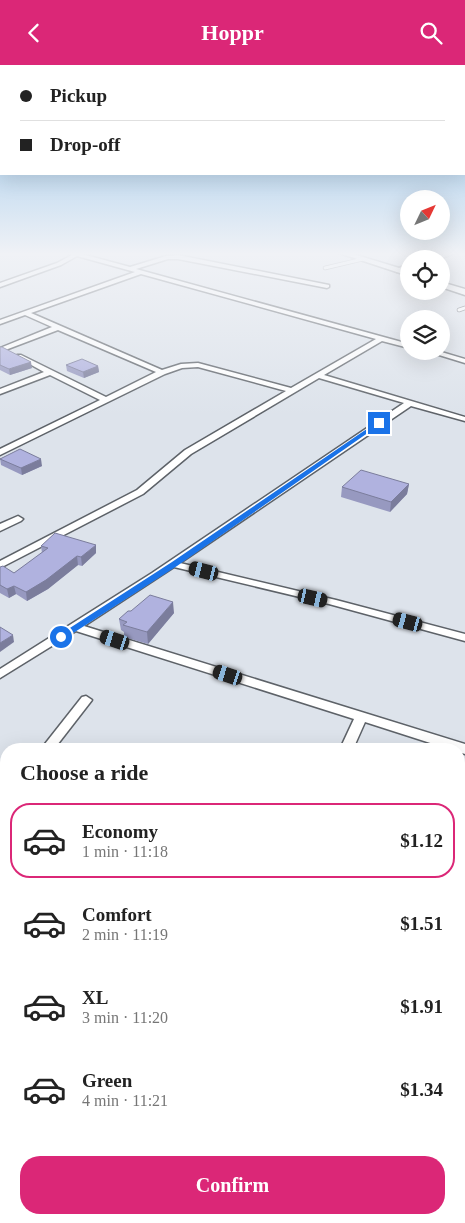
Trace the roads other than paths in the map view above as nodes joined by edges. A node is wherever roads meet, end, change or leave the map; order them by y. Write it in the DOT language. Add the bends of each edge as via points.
graph roads {
  1 [pos="42,307"];
  2 [pos="269,307"];
  3 [pos="465,308"];
  4 [pos="460,310"];
  5 [pos="25,313"];
  6 [pos="0,322"];
  7 [pos="56,328"];
  8 [pos="382,338"];
  9 [pos="400,343"];
  10 [pos="2,349"];
  11 [pos="450,357"];
  12 [pos="465,361"];
  13 [pos="50,371"];
  14 [pos="162,372"];
  15 [pos="319,376"];
  16 [pos="0,391"];
  17 [pos="294,391"];
  18 [pos="106,400"];
  19 [pos="410,403"];
  20 [pos="465,419"];
  21 [pos="0,452"];
  22 [pos="18,519"];
  23 [pos="0,528"];
  24 [pos="174,564"];
  25 [pos="0,565"];
  26 [pos="77,628"];
  27 [pos="465,638"];
  28 [pos="0,674"];
  29 [pos="86,700"];
  30 [pos="361,717"];
  31 [pos="52,743"];
  32 [pos="349,743"];
  33 [pos="446,743"];
  1 -- 5 [label="street"];
  2 -- 8 [label="street"];
  3 -- 4 [label="lane"];
  5 -- 6 [label="street"];
  5 -- 7 [label="street"];
  7 -- 10 [label="street"];
  7 -- 14 [label="street"];
  8 -- 9 [label="street"];
  8 -- 15 [label="street"];
  10 -- 13 [label="street"];
  11 -- 12 [label="street"];
  13 -- 16 [label="street"];
  13 -- 18 [label="street"];
  14 -- 17 [label="street" via="181,365 198,365"];
  14 -- 18 [label="street"];
  15 -- 17 [label="street"];
  15 -- 19 [label="street"];
  17 -- 25 [label="street" via="188,452 140,492"];
  18 -- 21 [label="street"];
  19 -- 20 [label="street"];
  19 -- 24 [label="street"];
  22 -- 23 [label="street"];
  24 -- 26 [label="street"];
  24 -- 27 [label="street"];
  26 -- 28 [label="street"];
  26 -- 30 [label="street"];
  29 -- 31 [label="street"];
  30 -- 32 [label="street"];
  30 -- 33 [label="street"];
}
